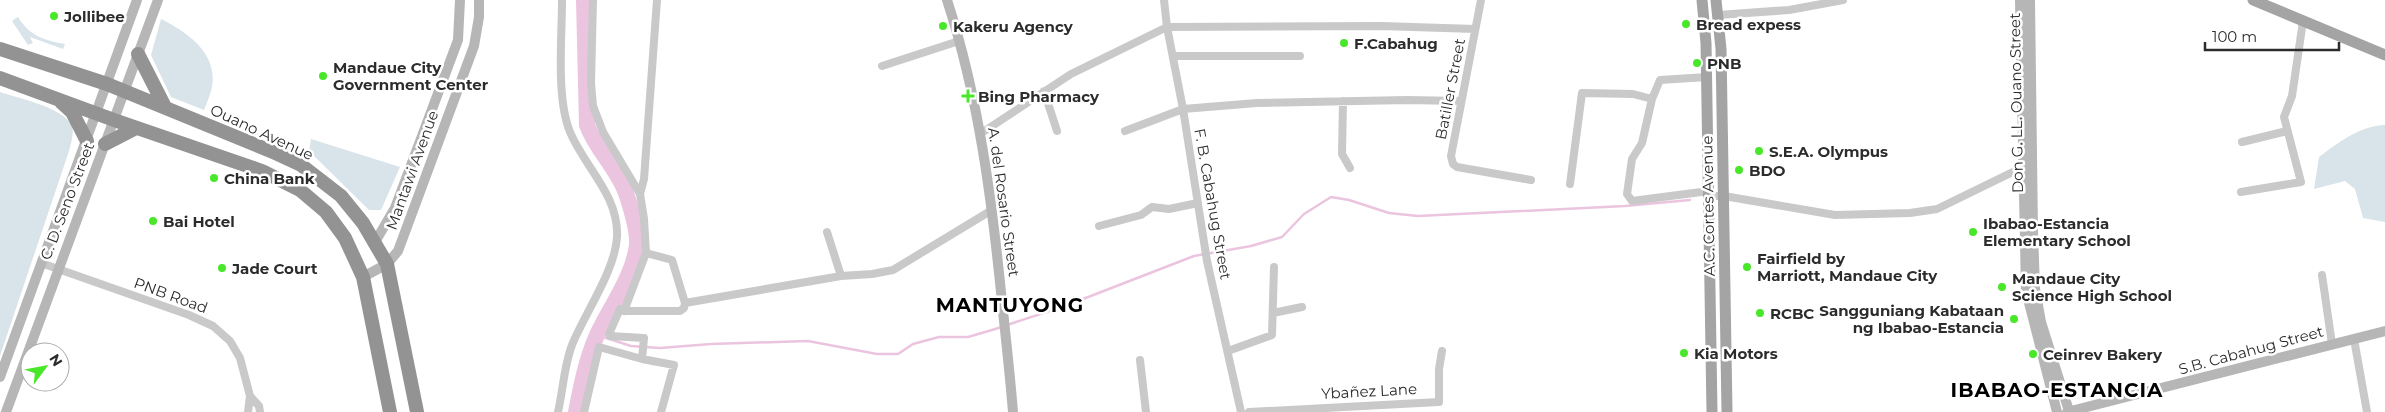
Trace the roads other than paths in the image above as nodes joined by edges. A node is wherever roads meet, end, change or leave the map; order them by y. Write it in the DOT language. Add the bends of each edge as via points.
graph roads {
  1 [pos="137,0"];
  2 [pos="158,0"];
  3 [pos="460,0"];
  4 [pos="479,0"];
  5 [pos="562,0"];
  6 [pos="593,0"];
  7 [pos="657,0"];
  8 [pos="947,0"];
  9 [pos="1164,0"];
  10 [pos="1481,0"];
  11 [pos="1702,0"];
  12 [pos="1716,0"];
  13 [pos="1843,0"];
  14 [pos="2020,0"];
  15 [pos="2030,0"];
  16 [pos="2253,0"];
  17 [pos="1718,15"];
  18 [pos="2303,21"];
  19 [pos="1167,27"];
  20 [pos="1475,29"];
  21 [pos="959,41"];
  22 [pos="0,49"];
  23 [pos="138,54"];
  24 [pos="2385,55"];
  25 [pos="1173,56"];
  26 [pos="1300,56"];
  27 [pos="882,66"];
  28 [pos="0,78"];
  29 [pos="1707,78"];
  30 [pos="107,84"];
  31 [pos="2027,90"];
  32 [pos="1044,91"];
  33 [pos="126,92"];
  34 [pos="59,99"];
  35 [pos="1652,99"];
  36 [pos="1343,101"];
  37 [pos="1461,101"];
  38 [pos="165,107"];
  39 [pos="1183,109"];
  40 [pos="96,113"];
  41 [pos="114,120"];
  42 [pos="136,128"];
  43 [pos="1057,131"];
  44 [pos="1125,131"];
  45 [pos="2288,131"];
  46 [pos="980,134"];
  47 [pos="87,141"];
  48 [pos="2242,142"];
  49 [pos="105,144"];
  50 [pos="2023,167"];
  51 [pos="1350,168"];
  52 [pos="1531,180"];
  53 [pos="1570,184"];
  54 [pos="2241,192"];
  55 [pos="1708,193"];
  56 [pos="640,194"];
  57 [pos="1724,196"];
  58 [pos="1198,204"];
  59 [pos="2028,209"];
  60 [pos="992,210"];
  61 [pos="1099,226"];
  62 [pos="827,232"];
  63 [pos="375,242"];
  64 [pos="646,252"];
  65 [pos="41,263"];
  66 [pos="387,264"];
  67 [pos="1274,267"];
  68 [pos="58,269"];
  69 [pos="2322,275"];
  70 [pos="841,276"];
  71 [pos="363,277"];
  72 [pos="685,303"];
  73 [pos="1302,307"];
  74 [pos="624,311"];
  75 [pos="1273,313"];
  76 [pos="2037,322"];
  77 [pos="2385,331"];
  78 [pos="2354,338"];
  79 [pos="2332,344"];
  80 [pos="1228,350"];
  81 [pos="1442,351"];
  82 [pos="642,358"];
  83 [pos="1140,360"];
  84 [pos="1711,368"];
  85 [pos="1726,368"];
  86 [pos="0,378"];
  87 [pos="250,396"];
  88 [pos="6,412"];
  89 [pos="248,412"];
  90 [pos="260,412"];
  91 [pos="390,412"];
  92 [pos="417,412"];
  93 [pos="558,412"];
  94 [pos="584,412"];
  95 [pos="661,412"];
  96 [pos="1013,412"];
  97 [pos="1146,412"];
  98 [pos="1241,412"];
  99 [pos="1249,412"];
  100 [pos="1712,412"];
  101 [pos="1727,412"];
  102 [pos="2057,412"];
  103 [pos="2068,412"];
  104 [pos="2367,412"];
  1 -- 30 [label="street, C. D. Seno Street"];
  2 -- 23 [label="street, C. D. Seno Street"];
  3 -- 63 [label="street, Mantawi Avenue" via="458,40 395,208"];
  4 -- 66 [label="street, Mantawi Avenue" via="474,46 398,251"];
  5 -- 93 [label="street" via="563,102 569,131 612,204 617,237 615,250 572,347"];
  6 -- 56 [label="street" via="593,106 604,132"];
  7 -- 56 [label="street" via="644,179"];
  8 -- 21 [label="street, A. del Rosario Street"];
  9 -- 19 [label="street, F. B. Cabahug Street"];
  10 -- 20 [label="street, Batiller Street"];
  11 -- 29 [label="main road, A.C. Cortes Avenue"];
  12 -- 17 [label="main road, A.C. Cortes Avenue"];
  13 -- 17 [label="street" via="1789,10"];
  14 -- 31 [label="street, Don G. LL. Ouano Street"];
  15 -- 31 [label="street, Don G. LL. Ouano Street"];
  16 -- 18 [label="main road"];
  17 -- 57 [label="main road, A.C. Cortes Avenue"];
  18 -- 24 [label="main road"];
  18 -- 45 [label="street" via="2292,96 2284,117"];
  19 -- 20 [label="street"];
  19 -- 25 [label="street, F. B. Cabahug Street"];
  19 -- 32 [label="street" via="1071,74"];
  20 -- 37 [label="street, Batiller Street"];
  21 -- 27 [label="street"];
  21 -- 46 [label="street, A. del Rosario Street"];
  22 -- 30 [label="highway, Ouano Avenue"];
  23 -- 33 [label="street, C. D. Seno Street"];
  23 -- 38 [label="highway"];
  25 -- 26 [label="street"];
  25 -- 39 [label="street, F. B. Cabahug Street"];
  28 -- 34 [label="highway"];
  29 -- 35 [label="street" via="1660,80"];
  29 -- 55 [label="main road, A.C. Cortes Avenue"];
  30 -- 33 [label="highway, Ouano Avenue"];
  30 -- 40 [label="street, C. D. Seno Street"];
  31 -- 50 [label="street, Don G. LL. Ouano Street"];
  31 -- 59 [label="street, Don G. LL. Ouano Street"];
  32 -- 43 [label="street"];
  32 -- 46 [label="street"];
  33 -- 38 [label="highway, Ouano Avenue"];
  33 -- 41 [label="street, C. D. Seno Street"];
  34 -- 40 [label="highway"];
  34 -- 47 [label="highway" via="72,112"];
  35 -- 53 [label="street" via="1633,94 1582,93"];
  35 -- 55 [label="street" via="1642,144 1632,159 1629,198 1632,201"];
  36 -- 37 [label="street"];
  36 -- 39 [label="street"];
  36 -- 51 [label="street" via="1342,154"];
  37 -- 52 [label="street, Batiller Street" via="1451,156 1453,164"];
  38 -- 63 [label="highway, Ouano Avenue" via="301,165 341,196"];
  39 -- 44 [label="street"];
  39 -- 58 [label="street, F. B. Cabahug Street"];
  40 -- 41 [label="highway"];
  40 -- 47 [label="street, C. D. Seno Street"];
  41 -- 42 [label="highway"];
  41 -- 49 [label="street, C. D. Seno Street"];
  42 -- 49 [label="highway"];
  42 -- 71 [label="highway" via="262,171 300,190 326,212 349,246"];
  45 -- 48 [label="street"];
  45 -- 54 [label="street" via="2301,182"];
  46 -- 60 [label="street, A. del Rosario Street"];
  47 -- 65 [label="street, C. D. Seno Street"];
  49 -- 68 [label="street, C. D. Seno Street"];
  50 -- 57 [label="street" via="1937,209 1910,213 1835,215"];
  50 -- 59 [label="street, Don G. LL. Ouano Street"];
  55 -- 57 [label="street"];
  55 -- 84 [label="main road, A.C. Cortes Avenue"];
  56 -- 64 [label="street"];
  57 -- 85 [label="main road, A.C. Cortes Avenue"];
  58 -- 61 [label="street" via="1169,210 1152,207 1141,215"];
  58 -- 80 [label="street, F. B. Cabahug Street" via="1207,261"];
  59 -- 76 [label="street, Don G. LL. Ouano Street"];
  60 -- 70 [label="street" via="893,270"];
  60 -- 96 [label="street, A. del Rosario Street"];
  62 -- 70 [label="street"];
  63 -- 66 [label="highway, Ouano Avenue"];
  64 -- 72 [label="street" via="672,260"];
  64 -- 74 [label="street"];
  65 -- 68 [label="street, PNB Road"];
  65 -- 86 [label="street, C. D. Seno Street"];
  66 -- 71 [label="street, Mantawi Avenue"];
  66 -- 92 [label="highway, Ouano Avenue"];
  67 -- 75 [label="street"];
  68 -- 87 [label="street, PNB Road" via="213,326 237,350"];
  68 -- 88 [label="street, C. D. Seno Street"];
  69 -- 79 [label="street"];
  70 -- 72 [label="street"];
  71 -- 91 [label="highway"];
  72 -- 74 [label="street" via="680,311"];
  73 -- 75 [label="street"];
  74 -- 82 [label="street" via="620,309 608,332 610,336 644,338"];
  75 -- 80 [label="street" via="1272,335"];
  76 -- 102 [label="street, Don G. LL. Ouano Street"];
  76 -- 103 [label="street, Don G. LL. Ouano Street"];
  77 -- 78 [label="street, S.B. Cabahug Street"];
  78 -- 79 [label="street, S.B. Cabahug Street"];
  78 -- 104 [label="street"];
  79 -- 103 [label="street, S.B. Cabahug Street"];
  80 -- 98 [label="street, F. B. Cabahug Street"];
  81 -- 99 [label="street, Ybañez Lane" via="1439,402"];
  82 -- 94 [label="street" via="599,347"];
  82 -- 95 [label="street" via="674,365"];
  83 -- 97 [label="street"];
  84 -- 85 [label="main road"];
  84 -- 100 [label="main road, A.C. Cortes Avenue"];
  85 -- 101 [label="main road, A.C. Cortes Avenue"];
  87 -- 89 [label="street, PNB Road"];
  87 -- 90 [label="street, PNB Road"];
}
